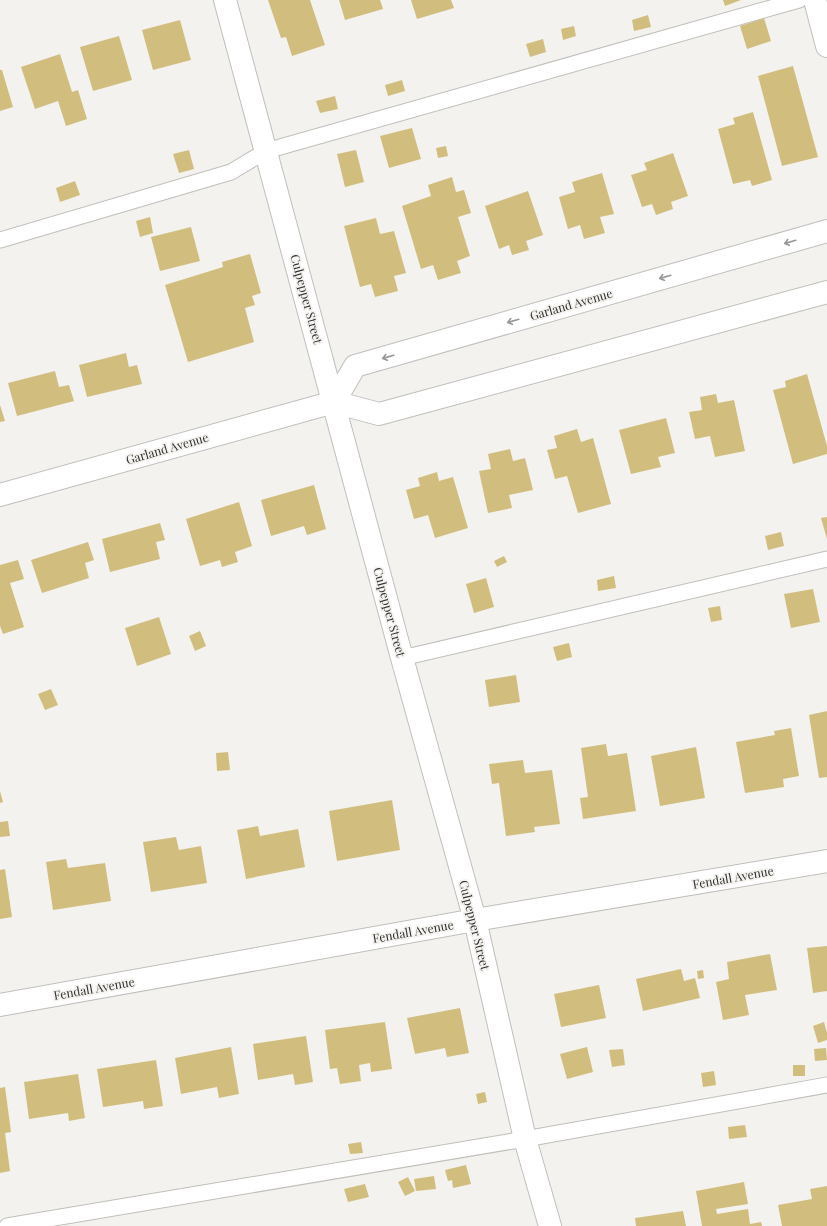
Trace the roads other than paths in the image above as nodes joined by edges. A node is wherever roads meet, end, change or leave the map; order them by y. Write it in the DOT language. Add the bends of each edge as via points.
graph roads {
  1 [pos="225,0"];
  2 [pos="799,0"];
  3 [pos="815,0"];
  4 [pos="827,46"];
  5 [pos="266,151"];
  6 [pos="827,231"];
  7 [pos="0,240"];
  8 [pos="827,292"];
  9 [pos="334,402"];
  10 [pos="0,495"];
  11 [pos="827,559"];
  12 [pos="402,658"];
  13 [pos="827,861"];
  14 [pos="475,920"];
  15 [pos="0,1005"];
  16 [pos="827,1085"];
  17 [pos="525,1138"];
  18 [pos="7,1226"];
  19 [pos="550,1226"];
  1 -- 5 [label="street, Culpepper Street"];
  2 -- 5 [label="lane"];
  3 -- 4 [label="street"];
  5 -- 7 [label="lane" via="231,172"];
  5 -- 9 [label="street, Culpepper Street"];
  6 -- 9 [label="street, Garland Avenue, one-way" via="355,366"];
  8 -- 9 [label="street" via="379,414"];
  9 -- 10 [label="street, Garland Avenue"];
  9 -- 12 [label="street, Culpepper Street"];
  11 -- 12 [label="lane"];
  12 -- 14 [label="street, Culpepper Street"];
  13 -- 14 [label="street, Fendall Avenue"];
  14 -- 15 [label="street, Fendall Avenue"];
  14 -- 17 [label="street, Culpepper Street"];
  16 -- 17 [label="lane"];
  17 -- 18 [label="lane"];
  17 -- 19 [label="street, Culpepper Street"];
}
